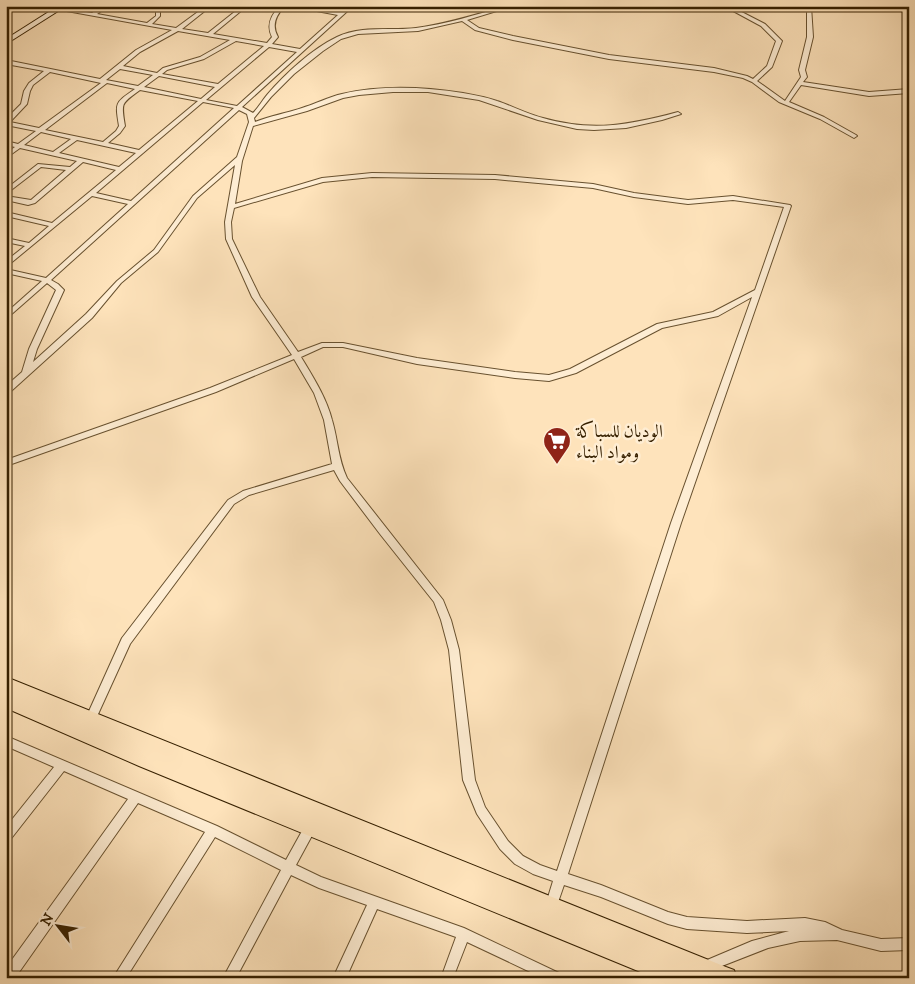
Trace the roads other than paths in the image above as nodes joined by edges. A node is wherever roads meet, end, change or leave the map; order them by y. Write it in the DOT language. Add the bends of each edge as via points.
graph roads {
  1 [pos="40,6"];
  2 [pos="106,6"];
  3 [pos="158,6"];
  4 [pos="209,6"];
  5 [pos="245,6"];
  6 [pos="283,6"];
  7 [pos="292,6"];
  8 [pos="351,6"];
  9 [pos="511,6"];
  10 [pos="726,6"];
  11 [pos="809,6"];
  12 [pos="860,6"];
  13 [pos="307,7"];
  14 [pos="60,8"];
  15 [pos="909,10"];
  16 [pos="342,14"];
  17 [pos="93,15"];
  18 [pos="464,20"];
  19 [pos="148,24"];
  20 [pos="178,30"];
  21 [pos="209,35"];
  22 [pos="234,40"];
  23 [pos="6,42"];
  24 [pos="268,45"];
  25 [pos="302,51"];
  26 [pos="6,62"];
  27 [pos="16,64"];
  28 [pos="120,67"];
  29 [pos="49,70"];
  30 [pos="6,71"];
  31 [pos="157,74"];
  32 [pos="754,81"];
  33 [pos="103,82"];
  34 [pos="801,83"];
  35 [pos="218,86"];
  36 [pos="139,88"];
  37 [pos="909,91"];
  38 [pos="201,101"];
  39 [pos="786,103"];
  40 [pos="240,108"];
  41 [pos="678,114"];
  42 [pos="252,121"];
  43 [pos="6,123"];
  44 [pos="40,130"];
  45 [pos="854,136"];
  46 [pos="76,138"];
  47 [pos="6,143"];
  48 [pos="104,144"];
  49 [pos="19,146"];
  50 [pos="140,152"];
  51 [pos="54,154"];
  52 [pos="6,156"];
  53 [pos="240,158"];
  54 [pos="82,160"];
  55 [pos="72,169"];
  56 [pos="120,169"];
  57 [pos="6,192"];
  58 [pos="92,194"];
  59 [pos="6,198"];
  60 [pos="133,203"];
  61 [pos="230,207"];
  62 [pos="6,214"];
  63 [pos="54,225"];
  64 [pos="6,240"];
  65 [pos="30,245"];
  66 [pos="6,265"];
  67 [pos="6,271"];
  68 [pos="48,280"];
  69 [pos="758,291"];
  70 [pos="6,317"];
  71 [pos="297,356"];
  72 [pos="25,376"];
  73 [pos="6,391"];
  74 [pos="6,462"];
  75 [pos="337,466"];
  76 [pos="6,685"];
  77 [pos="6,700"];
  78 [pos="90,720"];
  79 [pos="6,742"];
  80 [pos="62,765"];
  81 [pos="136,797"];
  82 [pos="311,826"];
  83 [pos="213,830"];
  84 [pos="6,836"];
  85 [pos="290,868"];
  86 [pos="559,877"];
  87 [pos="374,903"];
  88 [pos="551,907"];
  89 [pos="464,934"];
  90 [pos="841,936"];
  91 [pos="909,944"];
  92 [pos="702,968"];
  93 [pos="669,970"];
  94 [pos="7,978"];
  95 [pos="118,978"];
  96 [pos="229,978"];
  97 [pos="339,978"];
  98 [pos="446,978"];
  99 [pos="557,978"];
  100 [pos="726,978"];
  1 -- 14 [label="street"];
  2 -- 17 [label="street"];
  3 -- 19 [label="street" via="158,16"];
  4 -- 20 [label="street"];
  5 -- 21 [label="street"];
  6 -- 24 [label="street" via="271,26 275,39"];
  7 -- 13 [label="street"];
  8 -- 16 [label="street"];
  9 -- 18 [label="street"];
  10 -- 32 [label="street" via="763,25 779,42 770,67"];
  11 -- 34 [label="street" via="810,37"];
  12 -- 15 [label="street"];
  13 -- 16 [label="street"];
  14 -- 17 [label="street"];
  14 -- 23 [label="street"];
  16 -- 25 [label="street"];
  17 -- 19 [label="street"];
  18 -- 32 [label="street" via="477,29 513,38 609,57 727,73"];
  18 -- 42 [label="street" via="418,29 365,31 340,38 290,76 268,97"];
  19 -- 20 [label="street"];
  20 -- 21 [label="street"];
  20 -- 28 [label="street" via="138,51"];
  21 -- 22 [label="street"];
  22 -- 24 [label="street"];
  22 -- 31 [label="street" via="202,58 172,66"];
  24 -- 25 [label="street"];
  24 -- 35 [label="street"];
  25 -- 40 [label="street"];
  26 -- 27 [label="street"];
  27 -- 29 [label="street"];
  27 -- 30 [label="street"];
  28 -- 31 [label="street"];
  28 -- 33 [label="street"];
  29 -- 33 [label="street"];
  29 -- 43 [label="street" via="31,84 24,104"];
  31 -- 35 [label="street"];
  31 -- 36 [label="street"];
  32 -- 39 [label="street"];
  33 -- 36 [label="street"];
  33 -- 44 [label="street"];
  34 -- 37 [label="street" via="869,94"];
  34 -- 39 [label="street"];
  35 -- 38 [label="street"];
  36 -- 38 [label="street"];
  36 -- 48 [label="street" via="120,104 122,126"];
  38 -- 40 [label="street"];
  38 -- 50 [label="street"];
  39 -- 45 [label="street"];
  40 -- 42 [label="street" via="248,111"];
  40 -- 60 [label="street"];
  41 -- 42 [label="street" via="638,125 593,130 538,119 478,98 431,91 399,91 343,96 298,112"];
  42 -- 53 [label="street"];
  43 -- 44 [label="street"];
  44 -- 46 [label="street"];
  44 -- 49 [label="street"];
  46 -- 48 [label="street"];
  46 -- 51 [label="street"];
  47 -- 49 [label="street"];
  48 -- 50 [label="street"];
  49 -- 51 [label="street"];
  49 -- 52 [label="street"];
  50 -- 56 [label="street"];
  51 -- 54 [label="street"];
  53 -- 61 [label="street"];
  53 -- 72 [label="street" via="195,197 156,251 119,282 89,316"];
  54 -- 55 [label="street"];
  54 -- 56 [label="street"];
  55 -- 57 [label="street" via="40,165"];
  55 -- 59 [label="street" via="31,203"];
  56 -- 58 [label="street"];
  58 -- 60 [label="street"];
  58 -- 63 [label="street"];
  60 -- 68 [label="street"];
  61 -- 69 [label="street" via="322,180 372,175 495,177 593,186 688,202 733,198 788,206"];
  61 -- 71 [label="street" via="231,245 256,297"];
  62 -- 63 [label="street"];
  63 -- 65 [label="street"];
  64 -- 65 [label="street"];
  65 -- 66 [label="street"];
  67 -- 68 [label="street"];
  68 -- 70 [label="street"];
  68 -- 72 [label="street" via="60,291 33,349"];
  69 -- 71 [label="street" via="715,314 660,326 573,371 549,378 417,361 343,345 322,345"];
  69 -- 86 [label="street" via="676,523"];
  71 -- 74 [label="street" via="212,390"];
  71 -- 75 [label="street" via="318,393 328,420"];
  72 -- 73 [label="street"];
  75 -- 78 [label="street" via="246,493 231,502 126,641"];
  75 -- 86 [label="street" via="349,488 438,600 454,650 469,780 481,810 504,845 519,860"];
  76 -- 78 [label="highway"];
  77 -- 82 [label="highway"];
  78 -- 88 [label="highway"];
  79 -- 80 [label="street"];
  80 -- 81 [label="street"];
  80 -- 84 [label="street"];
  81 -- 83 [label="street"];
  81 -- 94 [label="street"];
  82 -- 85 [label="street"];
  82 -- 93 [label="highway"];
  83 -- 85 [label="street"];
  83 -- 95 [label="street"];
  85 -- 87 [label="street"];
  85 -- 96 [label="street"];
  86 -- 88 [label="street"];
  86 -- 90 [label="street" via="687,923 747,927 805,924 825,928"];
  87 -- 89 [label="street"];
  87 -- 97 [label="street"];
  88 -- 93 [label="highway"];
  89 -- 98 [label="street"];
  89 -- 99 [label="street"];
  90 -- 91 [label="street" via="881,945"];
  90 -- 92 [label="street" via="816,933 774,939"];
  92 -- 93 [label="highway"];
  92 -- 100 [label="highway"];
}
